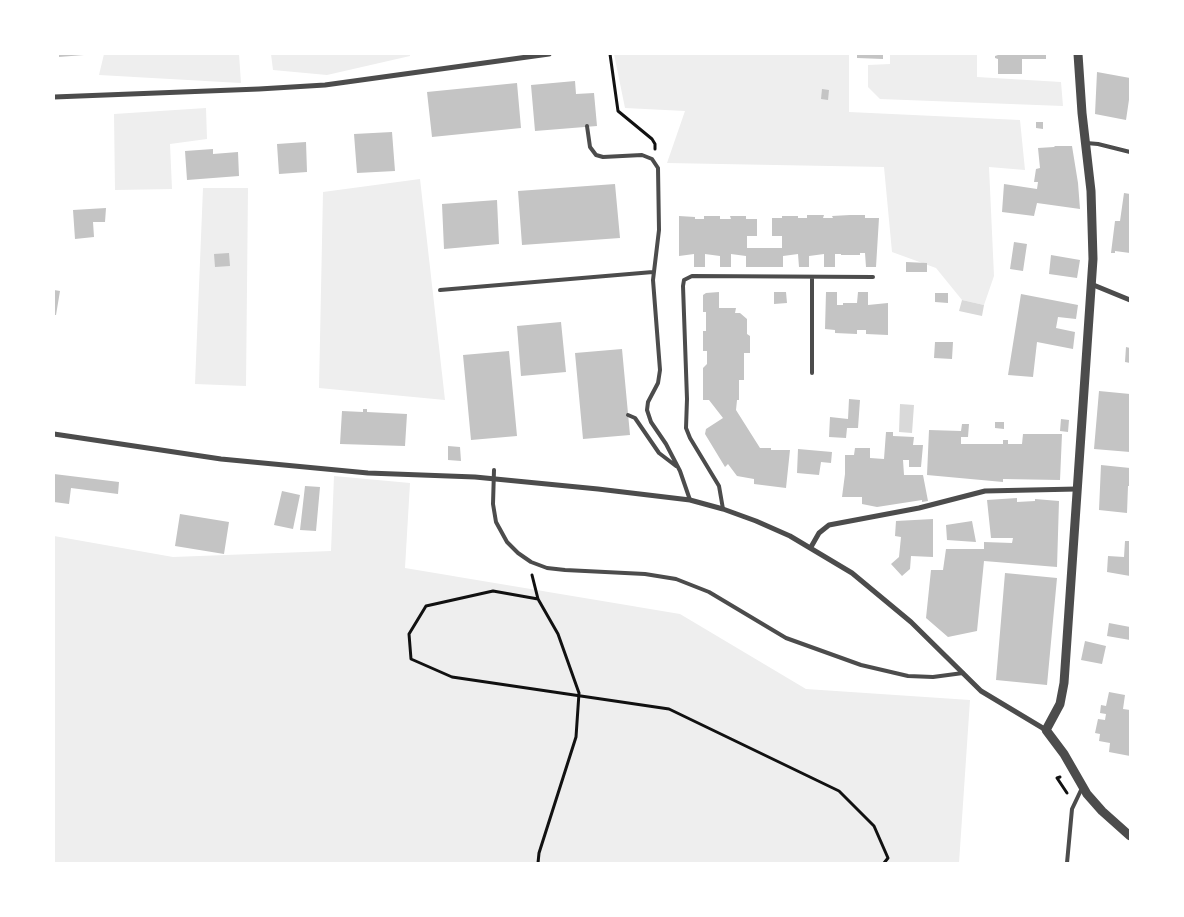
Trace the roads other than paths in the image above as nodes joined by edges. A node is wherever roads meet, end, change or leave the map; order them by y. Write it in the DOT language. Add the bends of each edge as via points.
graph roads {
  1 [pos="549,54"];
  2 [pos="1078,54"];
  3 [pos="54,97"];
  4 [pos="587,126"];
  5 [pos="1085,143"];
  6 [pos="1130,152"];
  7 [pos="653,272"];
  8 [pos="812,277"];
  9 [pos="873,277"];
  10 [pos="1091,284"];
  11 [pos="440,290"];
  12 [pos="1130,300"];
  13 [pos="812,373"];
  14 [pos="628,415"];
  15 [pos="54,434"];
  16 [pos="678,467"];
  17 [pos="494,470"];
  18 [pos="494,479"];
  19 [pos="1077,489"];
  20 [pos="690,500"];
  21 [pos="723,509"];
  22 [pos="811,547"];
  23 [pos="963,673"];
  24 [pos="1046,730"];
  25 [pos="1082,787"];
  26 [pos="1130,836"];
  27 [pos="1067,863"];
  1 -- 3 [label="street" via="325,85"];
  2 -- 5 [label="street"];
  4 -- 7 [label="lane" via="590,148 596,155 642,155 655,162 659,172 659,230"];
  5 -- 6 [label="lane"];
  5 -- 10 [label="street" via="1091,192"];
  7 -- 11 [label="lane"];
  7 -- 16 [label="lane" via="660,370 647,410"];
  8 -- 9 [label="lane"];
  8 -- 13 [label="lane"];
  8 -- 21 [label="lane" via="692,276 683,283 686,428 720,486"];
  10 -- 12 [label="street"];
  10 -- 19 [label="street"];
  14 -- 16 [label="lane" via="635,418 659,453"];
  15 -- 18 [label="street" via="222,459 368,473"];
  16 -- 20 [label="lane"];
  17 -- 18 [label="lane"];
  18 -- 20 [label="street"];
  18 -- 23 [label="lane" via="493,504 499,529 512,548 531,562 556,569 676,579 709,592 786,638 860,665 908,676"];
  19 -- 22 [label="street" via="985,491 919,508 829,525 819,533"];
  19 -- 24 [label="street" via="1063,693"];
  20 -- 21 [label="street"];
  21 -- 22 [label="street"];
  22 -- 23 [label="street" via="878,594"];
  23 -- 24 [label="street" via="986,694"];
  24 -- 25 [label="street"];
  25 -- 26 [label="street" via="1094,803"];
  25 -- 27 [label="lane" via="1072,809"];
}
